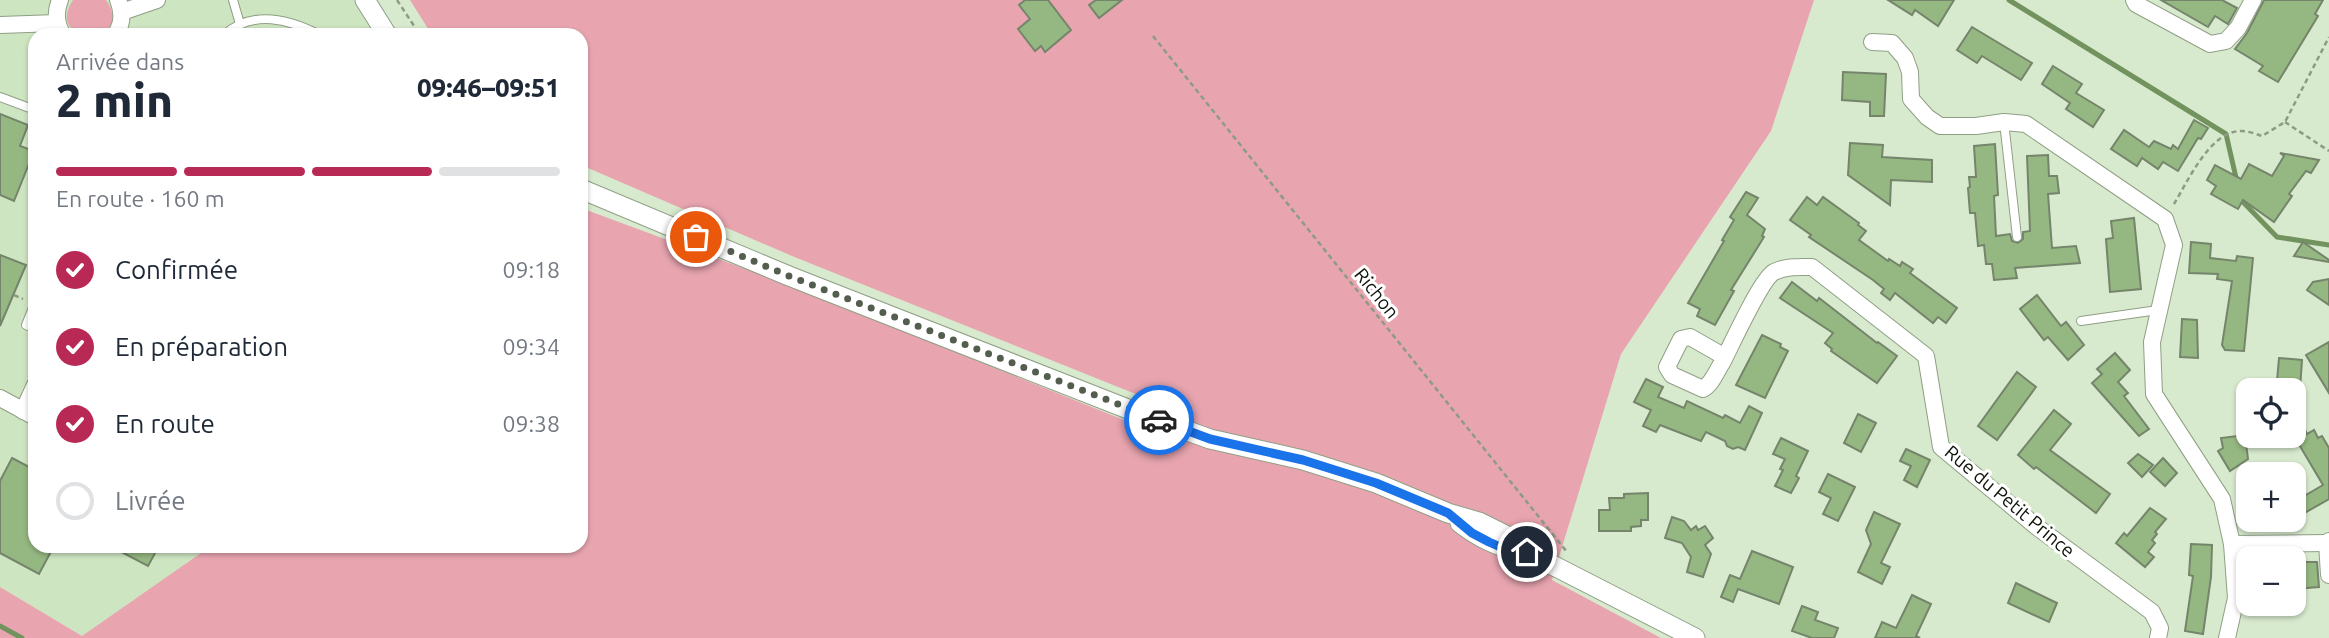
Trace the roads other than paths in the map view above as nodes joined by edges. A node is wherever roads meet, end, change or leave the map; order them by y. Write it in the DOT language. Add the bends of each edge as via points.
graph roads {
  1 [pos="60,0"];
  2 [pos="156,0"];
  3 [pos="233,0"];
  4 [pos="365,0"];
  5 [pos="2134,0"];
  6 [pos="2253,0"];
  7 [pos="120,6"];
  8 [pos="240,24"];
  9 [pos="0,25"];
  10 [pos="45,28"];
  11 [pos="60,28"];
  12 [pos="118,28"];
  13 [pos="235,28"];
  14 [pos="305,28"];
  15 [pos="383,28"];
  16 [pos="1872,42"];
  17 [pos="0,97"];
  18 [pos="28,107"];
  19 [pos="2004,122"];
  20 [pos="588,192"];
  21 [pos="2017,236"];
  22 [pos="2158,310"];
  23 [pos="2081,321"];
  24 [pos="1725,357"];
  25 [pos="0,398"];
  26 [pos="28,413"];
  27 [pos="2328,542"];
  28 [pos="2232,544"];
  29 [pos="2329,575"];
  30 [pos="1695,638"];
  31 [pos="2158,638"];
  32 [pos="2227,638"];
  1 -- 11 [label="street" via="56,13"];
  2 -- 7 [label="street"];
  3 -- 8 [label="lane"];
  4 -- 15 [label="street"];
  5 -- 6 [label="street" via="2210,44 2226,41 2238,29"];
  7 -- 12 [label="street"];
  8 -- 13 [label="lane"];
  8 -- 14 [label="lane" via="278,19"];
  9 -- 10 [label="street"];
  16 -- 19 [label="street" via="1892,43 1905,58 1911,99 1940,126"];
  17 -- 18 [label="lane"];
  19 -- 21 [label="lane"];
  19 -- 22 [label="street" via="2026,124 2165,219 2174,244"];
  20 -- 30 [label="street" via="1133,411 1210,439 1303,460 1376,483 1448,513 1489,542 1527,552"];
  22 -- 23 [label="lane"];
  22 -- 28 [label="street" via="2152,342 2154,394 2222,499"];
  24 -- 31 [label="street, Rue du Petit Prince" via="1771,274 1791,267 1812,267 1926,356 1941,447 2037,527 2152,612 2160,628"];
  25 -- 26 [label="street"];
  27 -- 28 [label="street"];
  27 -- 29 [label="street"];
  28 -- 32 [label="street" via="2236,598"];
}
